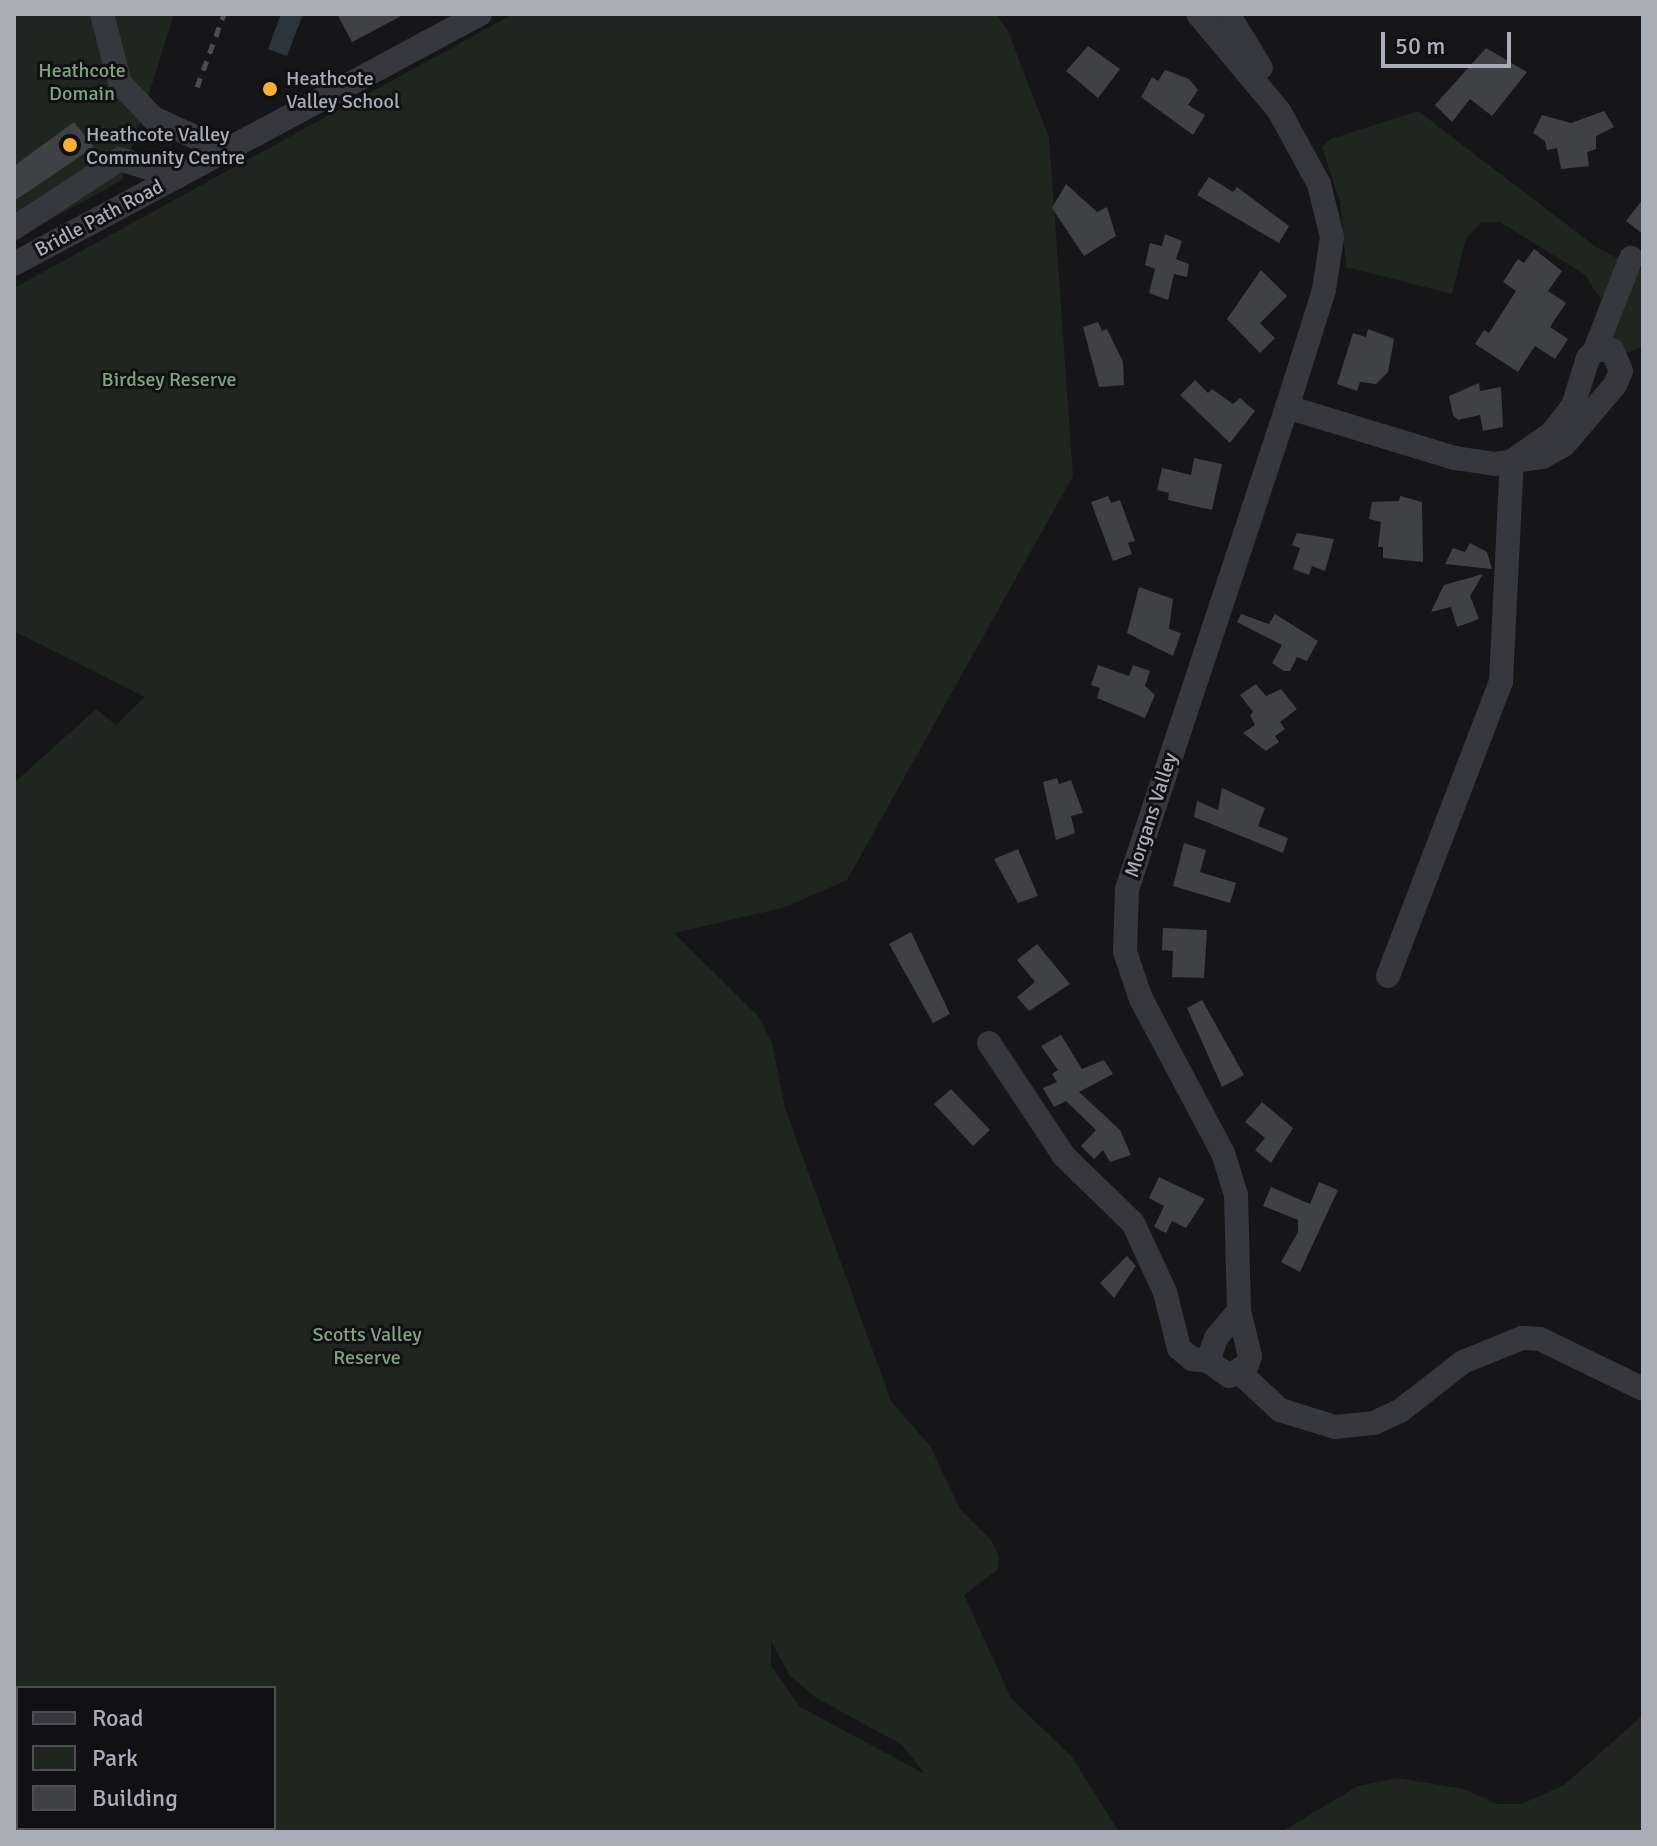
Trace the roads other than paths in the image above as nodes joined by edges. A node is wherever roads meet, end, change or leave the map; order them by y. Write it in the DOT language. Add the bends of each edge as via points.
graph roads {
  1 [pos="102,14"];
  2 [pos="480,14"];
  3 [pos="1198,14"];
  4 [pos="1228,14"];
  5 [pos="1279,111"];
  6 [pos="228,152"];
  7 [pos="177,177"];
  8 [pos="14,228"];
  9 [pos="1631,258"];
  10 [pos="14,264"];
  11 [pos="1595,350"];
  12 [pos="1287,407"];
  13 [pos="1512,461"];
  14 [pos="1388,976"];
  15 [pos="989,1043"];
  16 [pos="1239,1311"];
  17 [pos="1208,1361"];
  18 [pos="1239,1372"];
  19 [pos="1643,1389"];
  1 -- 6 [label="street" via="120,83 153,118"];
  2 -- 6 [label="street, Bridle Path Road"];
  3 -- 5 [label="street, Morgans Valley"];
  4 -- 5 [label="street, Morgans Valley" via="1245,37"];
  5 -- 12 [label="street, Morgans Valley" via="1319,184 1332,237 1324,290"];
  6 -- 7 [label="street, Bridle Path Road"];
  7 -- 8 [label="street" via="120,159"];
  7 -- 10 [label="street, Bridle Path Road"];
  9 -- 11 [label="street"];
  11 -- 13 [label="street" via="1573,406 1552,433"];
  11 -- 13 [label="street" via="1612,350 1621,371 1593,415 1564,445 1542,457"];
  12 -- 13 [label="street" via="1455,458"];
  12 -- 16 [label="street, Morgans Valley" via="1127,889 1125,952 1141,999 1223,1153 1236,1195"];
  13 -- 14 [label="street" via="1501,682"];
  15 -- 17 [label="street" via="1064,1156 1133,1223 1165,1292 1179,1348 1192,1359"];
  16 -- 17 [label="street" via="1216,1338"];
  16 -- 18 [label="street, Morgans Valley" via="1250,1356"];
  17 -- 18 [label="street" via="1217,1372"];
  18 -- 19 [label="street" via="1280,1410 1335,1427 1374,1423 1400,1411 1463,1362 1522,1338 1540,1339"];
}
